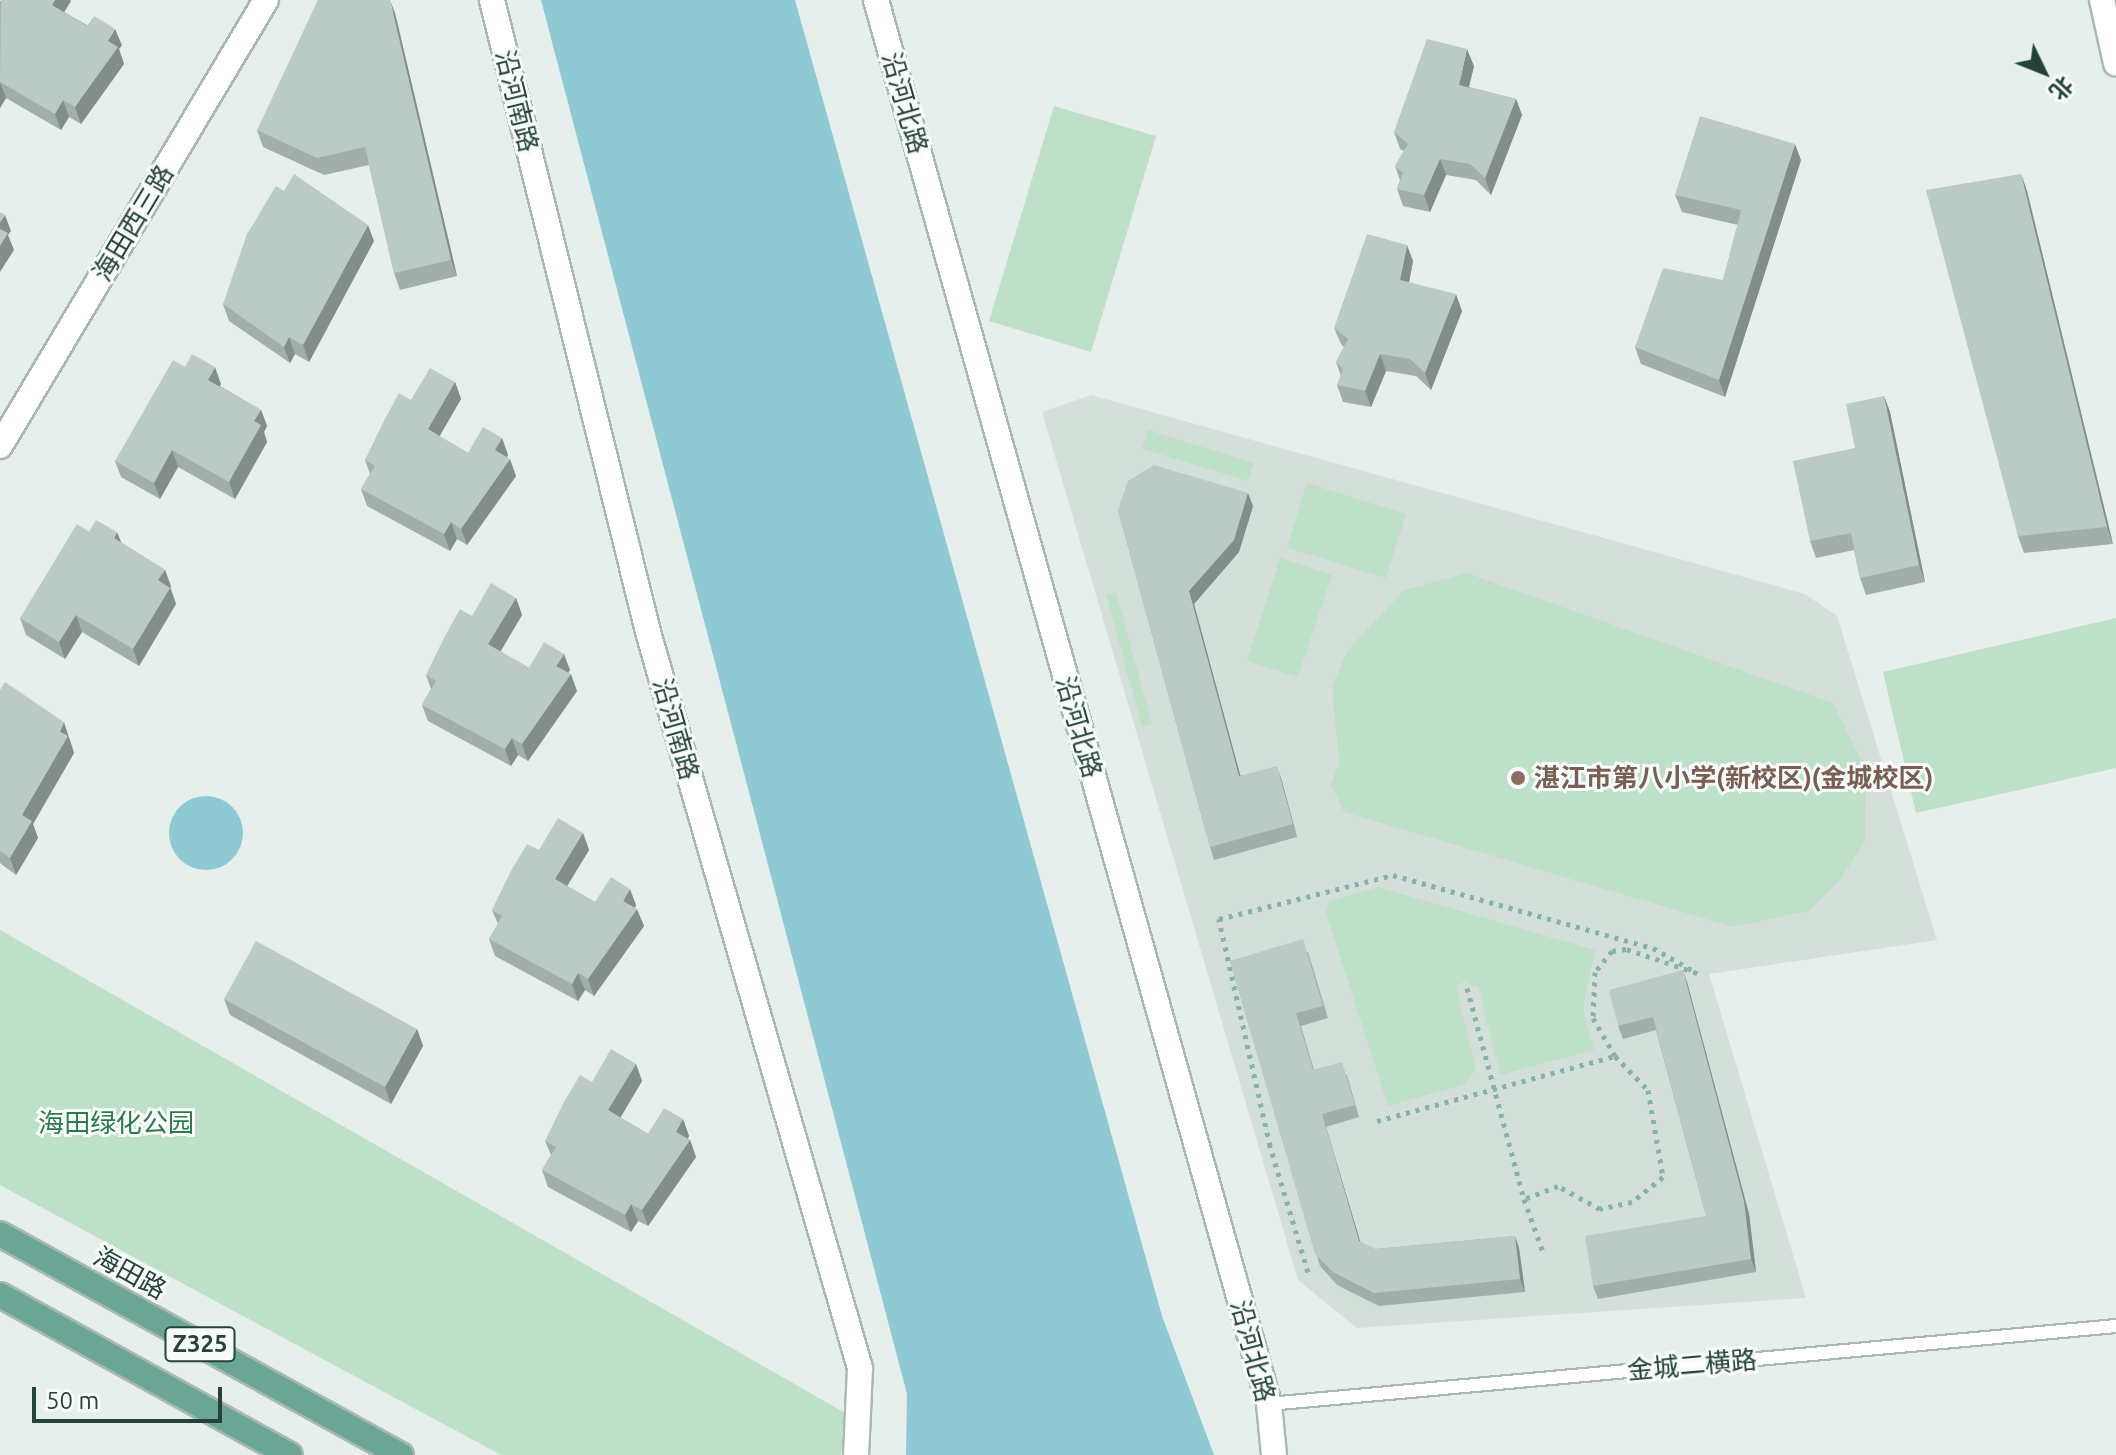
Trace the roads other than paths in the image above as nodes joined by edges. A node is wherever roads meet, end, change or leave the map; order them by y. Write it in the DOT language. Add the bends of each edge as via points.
graph roads {
  1 [pos="266,0"];
  2 [pos="492,0"];
  3 [pos="876,0"];
  4 [pos="2102,0"];
  5 [pos="2116,63"];
  6 [pos="0,446"];
  7 [pos="0,1234"];
  8 [pos="0,1295"];
  9 [pos="2116,1326"];
  10 [pos="1269,1404"];
  11 [pos="290,1455"];
  12 [pos="401,1455"];
  13 [pos="856,1455"];
  14 [pos="1274,1455"];
  1 -- 6 [label="street, 海田西三路"];
  2 -- 13 [label="street, 沿河南路" via="648,632 860,1368"];
  3 -- 10 [label="street, 沿河北路"];
  4 -- 5 [label="street"];
  7 -- 12 [label="main road, 海田路 / Z325"];
  8 -- 11 [label="main road, Z325"];
  9 -- 10 [label="lane, 金城二横路"];
  10 -- 14 [label="street, 沿河北路"];
}
